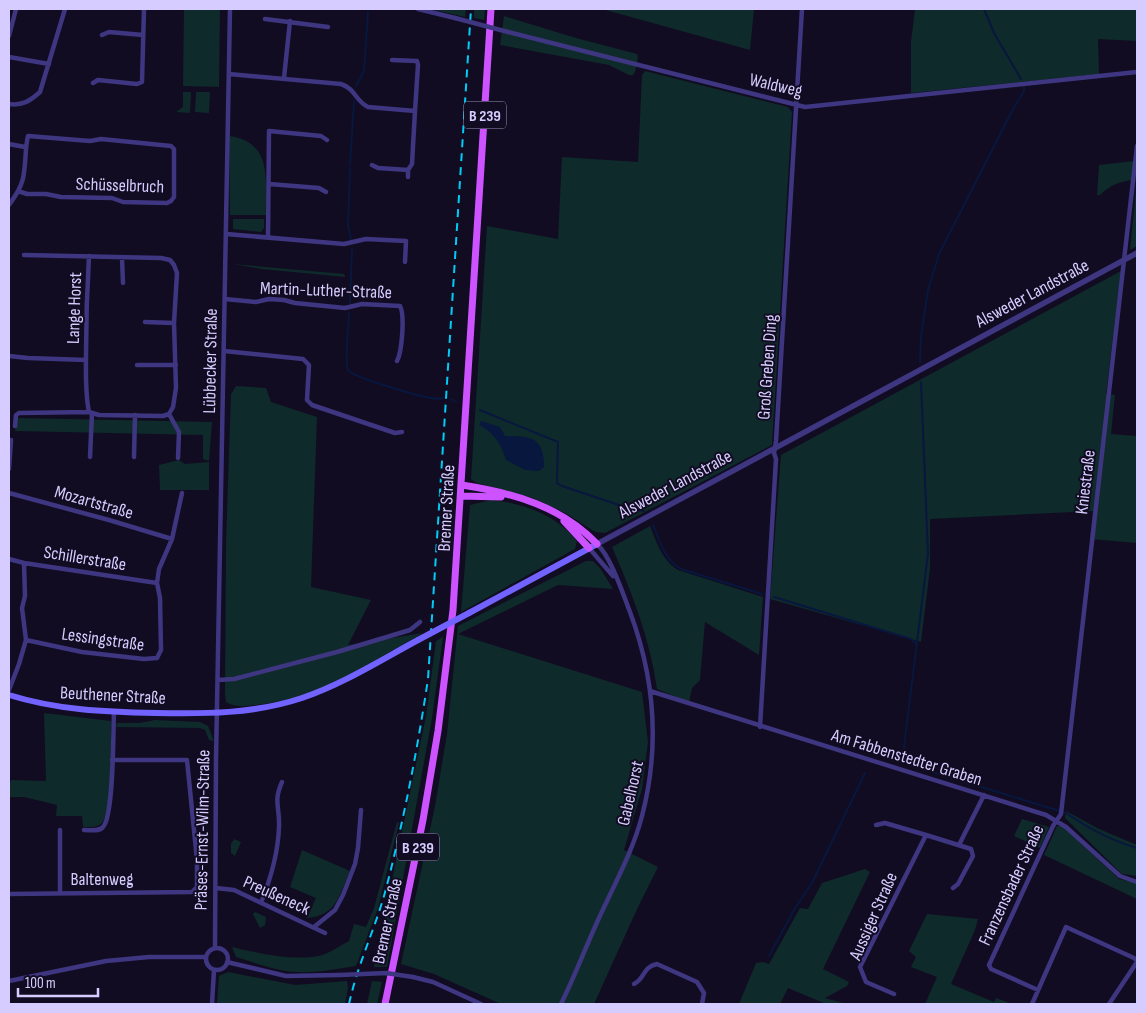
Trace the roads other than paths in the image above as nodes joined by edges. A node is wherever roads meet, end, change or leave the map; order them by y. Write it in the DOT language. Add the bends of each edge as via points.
graph roads {
  1 [pos="16,9"];
  2 [pos="65,9"];
  3 [pos="144,9"];
  4 [pos="230,9"];
  5 [pos="418,9"];
  6 [pos="492,9"];
  7 [pos="802,9"];
  8 [pos="265,19"];
  9 [pos="290,21"];
  10 [pos="328,27"];
  11 [pos="102,35"];
  12 [pos="143,35"];
  13 [pos="9,36"];
  14 [pos="9,57"];
  15 [pos="392,60"];
  16 [pos="49,64"];
  17 [pos="1137,72"];
  18 [pos="229,74"];
  19 [pos="284,78"];
  20 [pos="93,83"];
  21 [pos="9,104"];
  22 [pos="797,106"];
  23 [pos="415,111"];
  24 [pos="327,140"];
  25 [pos="9,144"];
  26 [pos="1137,146"];
  27 [pos="25,147"];
  28 [pos="372,165"];
  29 [pos="408,170"];
  30 [pos="408,177"];
  31 [pos="269,184"];
  32 [pos="18,191"];
  33 [pos="326,192"];
  34 [pos="9,205"];
  35 [pos="226,234"];
  36 [pos="268,237"];
  37 [pos="1137,253"];
  38 [pos="24,255"];
  39 [pos="89,256"];
  40 [pos="122,258"];
  41 [pos="1125,260"];
  42 [pos="405,262"];
  43 [pos="123,282"];
  44 [pos="225,299"];
  45 [pos="145,322"];
  46 [pos="174,323"];
  47 [pos="224,350"];
  48 [pos="9,356"];
  49 [pos="86,360"];
  50 [pos="397,361"];
  51 [pos="137,365"];
  52 [pos="176,365"];
  53 [pos="90,413"];
  54 [pos="169,414"];
  55 [pos="135,415"];
  56 [pos="14,426"];
  57 [pos="402,432"];
  58 [pos="11,440"];
  59 [pos="774,449"];
  60 [pos="90,457"];
  61 [pos="134,457"];
  62 [pos="178,458"];
  63 [pos="9,469"];
  64 [pos="462,485"];
  65 [pos="9,493"];
  66 [pos="182,493"];
  67 [pos="461,496"];
  68 [pos="172,539"];
  69 [pos="597,544"];
  70 [pos="589,548"];
  71 [pos="9,559"];
  72 [pos="24,563"];
  73 [pos="616,579"];
  74 [pos="157,583"];
  75 [pos="420,622"];
  76 [pos="26,640"];
  77 [pos="218,680"];
  78 [pos="9,690"];
  79 [pos="650,691"];
  80 [pos="9,695"];
  81 [pos="114,712"];
  82 [pos="218,713"];
  83 [pos="760,727"];
  84 [pos="112,760"];
  85 [pos="282,782"];
  86 [pos="984,795"];
  87 [pos="361,810"];
  88 [pos="1057,821"];
  89 [pos="876,825"];
  90 [pos="60,830"];
  91 [pos="84,830"];
  92 [pos="926,835"];
  93 [pos="959,845"];
  94 [pos="1137,882"];
  95 [pos="216,888"];
  96 [pos="953,888"];
  97 [pos="60,893"];
  98 [pos="9,894"];
  99 [pos="261,903"];
  100 [pos="314,927"];
  101 [pos="325,933"];
  102 [pos="215,947"];
  103 [pos="205,957"];
  104 [pos="228,962"];
  105 [pos="1137,962"];
  106 [pos="214,970"];
  107 [pos="9,981"];
  108 [pos="634,984"];
  109 [pos="1038,990"];
  110 [pos="894,994"];
  111 [pos="212,1004"];
  112 [pos="385,1004"];
  113 [pos="481,1004"];
  114 [pos="561,1004"];
  115 [pos="702,1004"];
  116 [pos="1032,1004"];
  117 [pos="1109,1004"];
  1 -- 13 [label="street"];
  2 -- 16 [label="street"];
  3 -- 12 [label="street"];
  4 -- 18 [label="street, Lübbecker Straße"];
  5 -- 22 [label="street, Waldweg, bridge"];
  6 -- 64 [label="main road, Bremer Straße / B 239"];
  7 -- 22 [label="street, Groß Greben Ding"];
  8 -- 9 [label="street"];
  9 -- 10 [label="street"];
  9 -- 19 [label="street"];
  11 -- 12 [label="street" via="109,32"];
  12 -- 20 [label="street" via="142,82 98,80"];
  14 -- 16 [label="street"];
  15 -- 23 [label="street" via="416,61 418,65"];
  16 -- 21 [label="street" via="40,92 29,102"];
  17 -- 22 [label="street, Waldweg"];
  18 -- 19 [label="street"];
  18 -- 35 [label="street, Lübbecker Straße"];
  19 -- 23 [label="street" via="341,84 348,86 368,107"];
  22 -- 59 [label="street, Groß Greben Ding"];
  23 -- 29 [label="street" via="412,164"];
  24 -- 31 [label="street" via="321,136 269,131"];
  25 -- 27 [label="street"];
  26 -- 41 [label="street, Kniestraße"];
  27 -- 32 [label="street" via="24,174"];
  27 -- 32 [label="street, Schüsselbruch" via="28,136 171,146 175,154 174,197 167,203 123,202 112,198 61,197"];
  28 -- 29 [label="street"];
  29 -- 30 [label="street"];
  31 -- 33 [label="street" via="320,188"];
  31 -- 36 [label="street"];
  32 -- 34 [label="street"];
  35 -- 36 [label="street"];
  35 -- 44 [label="street, Lübbecker Straße"];
  36 -- 42 [label="street" via="344,244 366,238 406,241"];
  37 -- 41 [label="street, Alsweder Landstraße"];
  38 -- 39 [label="street, Lange Horst"];
  39 -- 40 [label="street, Lange Horst"];
  39 -- 49 [label="street, Lange Horst"];
  40 -- 43 [label="street"];
  40 -- 46 [label="street, Lange Horst" via="170,260 176,273"];
  41 -- 59 [label="street, Alsweder Landstraße"];
  41 -- 88 [label="street, Kniestraße" via="1061,812"];
  44 -- 47 [label="street, Lübbecker Straße"];
  44 -- 50 [label="street, Martin-Luther-Straße" via="256,302 269,299 345,308 362,304 400,306 402,333"];
  45 -- 46 [label="street"];
  46 -- 52 [label="street, Lange Horst"];
  47 -- 57 [label="street" via="303,359 309,365 307,400 312,405 395,433"];
  47 -- 77 [label="street, Lübbecker Straße"];
  48 -- 49 [label="street, Lange Horst"];
  49 -- 53 [label="street, Lange Horst"];
  51 -- 52 [label="street"];
  52 -- 54 [label="street, Lange Horst" via="176,388"];
  53 -- 55 [label="street"];
  53 -- 56 [label="street" via="16,413"];
  53 -- 60 [label="street, Lange Horst"];
  54 -- 55 [label="street"];
  54 -- 62 [label="street" via="179,432"];
  55 -- 61 [label="street"];
  58 -- 63 [label="street"];
  59 -- 69 [label="street, Alsweder Landstraße"];
  59 -- 83 [label="street, Groß Greben Ding" via="776,459"];
  64 -- 67 [label="main road, Bremer Straße / B 239"];
  64 -- 69 [label="main road" via="531,501 575,524"];
  65 -- 68 [label="street, Mozartstraße"];
  66 -- 68 [label="street, Lessingstraße"];
  67 -- 70 [label="main road" via="508,497 531,504 563,521"];
  67 -- 112 [label="main road, Bremer Straße / B 239" via="453,610 438,731 424,820"];
  68 -- 74 [label="street, Lessingstraße" via="159,569"];
  69 -- 70 [label="main road, Alsweder Landstraße"];
  69 -- 73 [label="street, Gabelhorst"];
  70 -- 73 [label="street, Gabelhorst"];
  70 -- 82 [label="main road, Alsweder Landstraße, bridge" via="365,669 302,698 269,707"];
  71 -- 72 [label="street, Schillerstraße"];
  72 -- 74 [label="street, Schillerstraße"];
  72 -- 76 [label="street" via="22,608"];
  73 -- 79 [label="street, Gabelhorst" via="638,633"];
  74 -- 76 [label="street, Lessingstraße" via="161,650 158,658 82,652"];
  75 -- 77 [label="street" via="410,630 337,652 234,679"];
  76 -- 78 [label="street"];
  77 -- 82 [label="street, Lübbecker Straße"];
  79 -- 83 [label="street, Am Fabbenstedter Graben"];
  79 -- 114 [label="street, Gabelhorst" via="653,757 642,817 628,856"];
  80 -- 81 [label="main road, Beuthener Straße" via="65,708"];
  81 -- 82 [label="main road, Beuthener Straße"];
  81 -- 84 [label="street"];
  82 -- 95 [label="street, Präses-Ernst-Wilm-Straße"];
  83 -- 86 [label="street, Am Fabbenstedter Graben"];
  84 -- 91 [label="street" via="108,816 99,830"];
  84 -- 97 [label="street, Baltenweg" via="187,760 198,887 192,892"];
  85 -- 99 [label="street" via="276,795 280,826 277,853"];
  86 -- 88 [label="street, Am Fabbenstedter Graben"];
  86 -- 93 [label="street"];
  87 -- 100 [label="street" via="358,848 343,895 335,910"];
  88 -- 94 [label="street, Am Fabbenstedter Graben" via="1120,876"];
  88 -- 109 [label="street, Franzensbader Straße" via="989,965 991,969"];
  89 -- 92 [label="street" via="885,823"];
  90 -- 97 [label="street"];
  92 -- 93 [label="street"];
  92 -- 110 [label="street, Aussiger Straße" via="860,967 866,982"];
  93 -- 96 [label="street" via="971,850 974,856"];
  95 -- 99 [label="street, Preußeneck" via="234,890"];
  95 -- 102 [label="street, Präses-Ernst-Wilm-Straße"];
  97 -- 98 [label="street, Baltenweg"];
  99 -- 100 [label="street, Preußeneck"];
  100 -- 101 [label="street, Preußeneck"];
  102 -- 103 [label="street" via="208,950"];
  102 -- 104 [label="street" via="226,951"];
  103 -- 106 [label="street" via="207,965"];
  103 -- 107 [label="street" via="106,961"];
  104 -- 106 [label="street" via="222,969"];
  104 -- 113 [label="street, bridge" via="286,976 386,973 413,977 433,982"];
  105 -- 109 [label="street" via="1066,927"];
  105 -- 117 [label="street"];
  106 -- 111 [label="street"];
  108 -- 115 [label="street" via="640,981 646,969 657,964 697,982 704,992"];
  109 -- 116 [label="street"];
}
